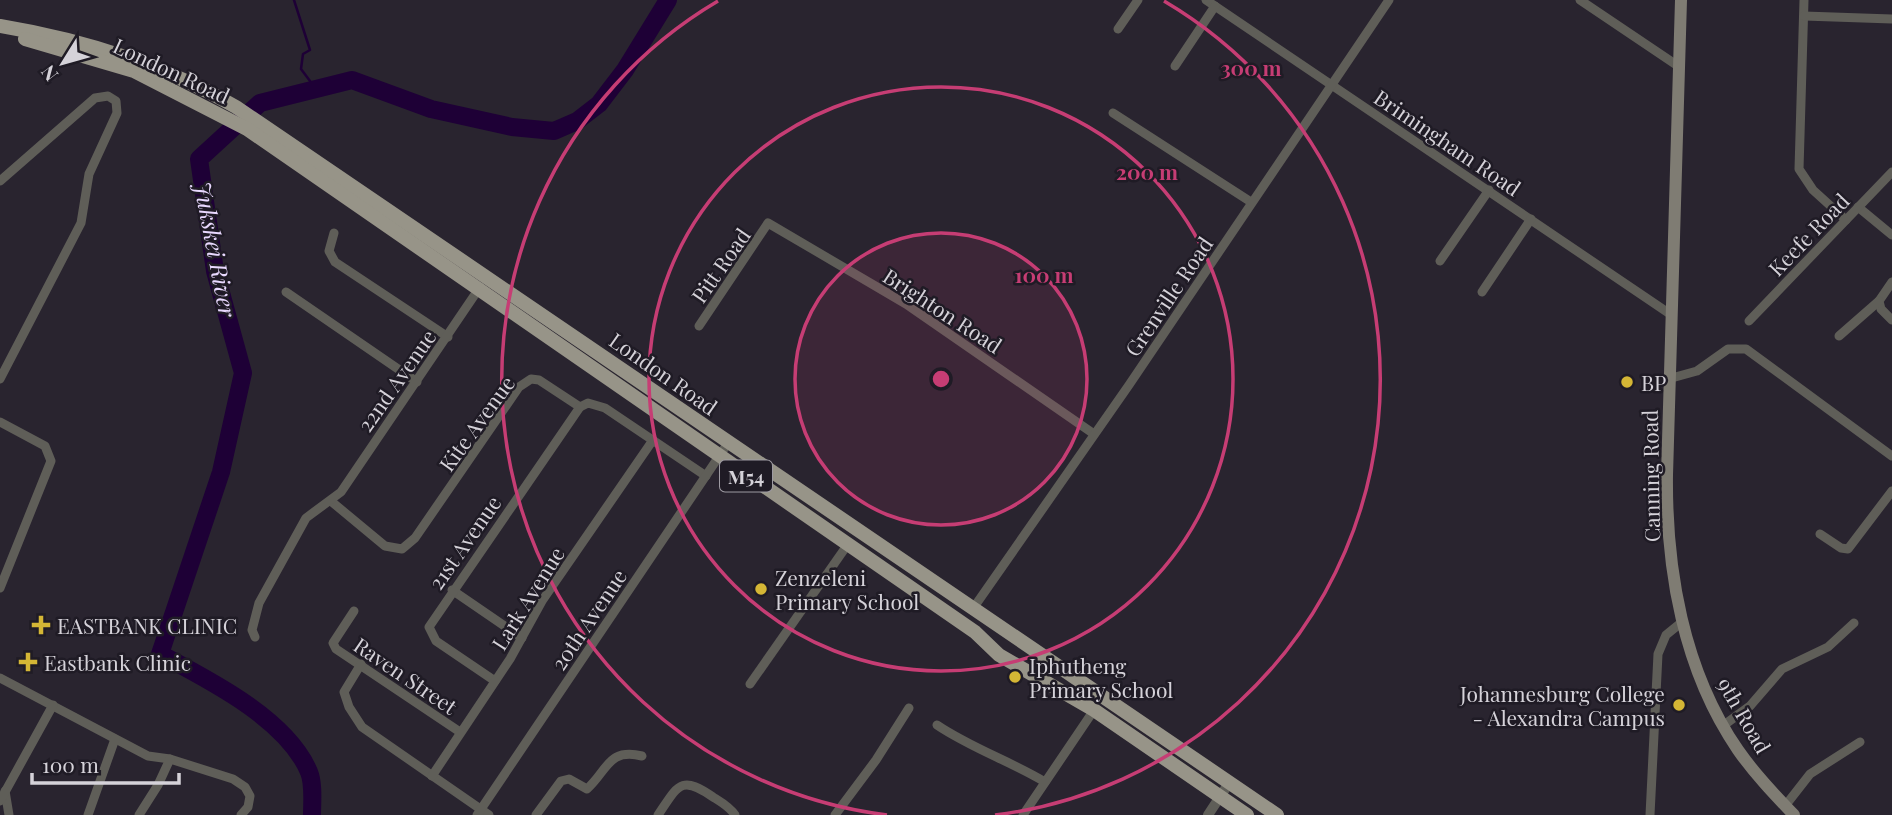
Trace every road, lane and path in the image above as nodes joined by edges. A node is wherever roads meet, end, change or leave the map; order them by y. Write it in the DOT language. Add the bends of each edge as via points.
graph roads {
  1 [pos="1138,0"];
  2 [pos="1206,0"];
  3 [pos="1389,0"];
  4 [pos="1580,0"];
  5 [pos="1681,0"];
  6 [pos="1804,0"];
  7 [pos="1215,6"];
  8 [pos="1804,16"];
  9 [pos="1892,19"];
  10 [pos="0,26"];
  11 [pos="1118,29"];
  12 [pos="0,35"];
  13 [pos="1175,66"];
  14 [pos="1678,66"];
  15 [pos="1332,85"];
  16 [pos="1113,113"];
  17 [pos="282,144"];
  18 [pos="1892,172"];
  19 [pos="0,181"];
  20 [pos="1489,190"];
  21 [pos="1251,202"];
  22 [pos="1858,207"];
  23 [pos="1531,219"];
  24 [pos="1846,220"];
  25 [pos="768,223"];
  26 [pos="334,233"];
  27 [pos="1892,235"];
  28 [pos="1440,261"];
  29 [pos="487,277"];
  30 [pos="1892,282"];
  31 [pos="478,291"];
  32 [pos="286,292"];
  33 [pos="1482,292"];
  34 [pos="1879,301"];
  35 [pos="1670,314"];
  36 [pos="1892,320"];
  37 [pos="1749,321"];
  38 [pos="699,326"];
  39 [pos="1839,336"];
  40 [pos="447,337"];
  41 [pos="0,379"];
  42 [pos="1668,379"];
  43 [pos="418,382"];
  44 [pos="580,407"];
  45 [pos="0,422"];
  46 [pos="1094,434"];
  47 [pos="653,440"];
  48 [pos="728,443"];
  49 [pos="1892,456"];
  50 [pos="719,457"];
  51 [pos="706,476"];
  52 [pos="1892,491"];
  53 [pos="332,502"];
  54 [pos="1820,534"];
  55 [pos="848,544"];
  56 [pos="0,589"];
  57 [pos="452,590"];
  58 [pos="972,610"];
  59 [pos="354,611"];
  60 [pos="1682,622"];
  61 [pos="1854,622"];
  62 [pos="255,637"];
  63 [pos="522,638"];
  64 [pos="361,664"];
  65 [pos="0,678"];
  66 [pos="495,681"];
  67 [pos="750,684"];
  68 [pos="53,705"];
  69 [pos="909,708"];
  70 [pos="1094,710"];
  71 [pos="937,725"];
  72 [pos="1724,725"];
  73 [pos="460,732"];
  74 [pos="115,739"];
  75 [pos="1860,742"];
  76 [pos="642,755"];
  77 [pos="170,759"];
  78 [pos="432,776"];
  79 [pos="1045,782"];
  80 [pos="1229,783"];
  81 [pos="5,791"];
  82 [pos="1219,798"];
  83 [pos="0,801"];
  84 [pos="1789,810"];
  85 [pos="482,813"];
  86 [pos="142,814"];
  87 [pos="9,815"];
  88 [pos="88,815"];
  89 [pos="241,815"];
  90 [pos="536,815"];
  91 [pos="658,815"];
  92 [pos="735,815"];
  93 [pos="835,815"];
  94 [pos="1023,815"];
  95 [pos="1208,815"];
  96 [pos="1247,815"];
  97 [pos="1277,815"];
  98 [pos="1650,815"];
  1 -- 11 [label="street"];
  2 -- 7 [label="street, Brimingham Road"];
  3 -- 15 [label="street, Grenville Road"];
  4 -- 14 [label="street"];
  5 -- 14 [label="main road, Canning Road"];
  6 -- 8 [label="street"];
  7 -- 13 [label="street"];
  7 -- 15 [label="street, Brimingham Road"];
  8 -- 9 [label="street"];
  8 -- 24 [label="street" via="1799,169 1813,190"];
  10 -- 17 [label="main road, London Road / M54" via="60,37 187,80 236,107"];
  12 -- 17 [label="main road, London Road / M54" via="107,61 163,83"];
  14 -- 35 [label="main road, Canning Road"];
  15 -- 20 [label="street, Brimingham Road"];
  15 -- 21 [label="street, Grenville Road"];
  16 -- 21 [label="street"];
  17 -- 29 [label="main road, London Road / M54"];
  17 -- 31 [label="main road, London Road / M54"];
  18 -- 22 [label="street, Keefe Road"];
  19 -- 41 [label="street" via="95,98 116,101 117,113 89,174 81,223"];
  20 -- 23 [label="street, Brimingham Road"];
  20 -- 28 [label="street"];
  21 -- 46 [label="street, Grenville Road"];
  22 -- 24 [label="street, Keefe Road"];
  22 -- 27 [label="street"];
  23 -- 33 [label="street"];
  23 -- 35 [label="street, Brimingham Road"];
  24 -- 37 [label="street, Keefe Road"];
  25 -- 38 [label="street, Pitt Road"];
  25 -- 46 [label="street, Brighton Road" via="906,304"];
  26 -- 40 [label="street" via="329,251 335,262"];
  29 -- 31 [label="street, 22nd Avenue"];
  29 -- 48 [label="main road, London Road / M54"];
  30 -- 34 [label="street"];
  31 -- 40 [label="street, 22nd Avenue"];
  31 -- 50 [label="main road, London Road / M54"];
  32 -- 43 [label="street"];
  34 -- 36 [label="street"];
  34 -- 39 [label="street"];
  35 -- 42 [label="main road, Canning Road"];
  40 -- 43 [label="street, 22nd Avenue"];
  42 -- 49 [label="street" via="1698,371 1728,349 1746,349"];
  42 -- 60 [label="main road, Canning Road" via="1667,534"];
  43 -- 53 [label="street, 22nd Avenue"];
  44 -- 47 [label="street, Kite Avenue" via="588,403 601,406"];
  44 -- 53 [label="street, Kite Avenue" via="540,380 524,383 415,538 402,549 385,546"];
  44 -- 57 [label="street, 21st Avenue"];
  45 -- 56 [label="street" via="50,453 49,468"];
  46 -- 58 [label="street, Grenville Road"];
  47 -- 51 [label="street, Kite Avenue"];
  47 -- 63 [label="street, Lark Avenue" via="542,601"];
  48 -- 50 [label="street, 20th Avenue"];
  48 -- 58 [label="main road, London Road / M54"];
  50 -- 51 [label="street, 20th Avenue"];
  50 -- 55 [label="main road, London Road / M54"];
  51 -- 85 [label="street, 20th Avenue"];
  52 -- 54 [label="street" via="1849,549"];
  53 -- 62 [label="street, 22nd Avenue" via="306,518 259,603 252,630"];
  55 -- 67 [label="street"];
  55 -- 70 [label="main road, London Road / M54" via="975,632 999,655"];
  57 -- 63 [label="street"];
  57 -- 66 [label="street, 21st Avenue" via="433,618 430,633"];
  58 -- 80 [label="main road, London Road / M54"];
  59 -- 64 [label="street, Raven Street" via="333,643"];
  60 -- 72 [label="main road, 9th Road"];
  60 -- 98 [label="street" via="1666,635 1658,653"];
  61 -- 72 [label="street" via="1828,647 1782,669 1750,706"];
  63 -- 66 [label="street, Lark Avenue"];
  64 -- 73 [label="street, Raven Street"];
  64 -- 78 [label="street" via="344,692 354,716 362,727"];
  65 -- 68 [label="street"];
  66 -- 73 [label="street, Lark Avenue"];
  68 -- 74 [label="street"];
  68 -- 81 [label="street"];
  69 -- 93 [label="street"];
  70 -- 79 [label="street"];
  70 -- 82 [label="main road, London Road / M54"];
  71 -- 79 [label="street" via="967,745 1009,760"];
  72 -- 84 [label="main road, 9th Road"];
  73 -- 78 [label="street, Lark Avenue"];
  74 -- 77 [label="street" via="154,759"];
  74 -- 88 [label="street"];
  75 -- 84 [label="street" via="1810,774"];
  76 -- 90 [label="street" via="618,755 587,789 569,779 561,780"];
  77 -- 86 [label="street"];
  77 -- 89 [label="street" via="245,787 250,802"];
  78 -- 85 [label="street"];
  79 -- 94 [label="street"];
  80 -- 82 [label="street"];
  80 -- 97 [label="main road, London Road / M54"];
  81 -- 83 [label="street"];
  81 -- 87 [label="street"];
  82 -- 95 [label="street"];
  82 -- 96 [label="main road, London Road / M54"];
  91 -- 92 [label="street" via="676,788 687,783"];
}
